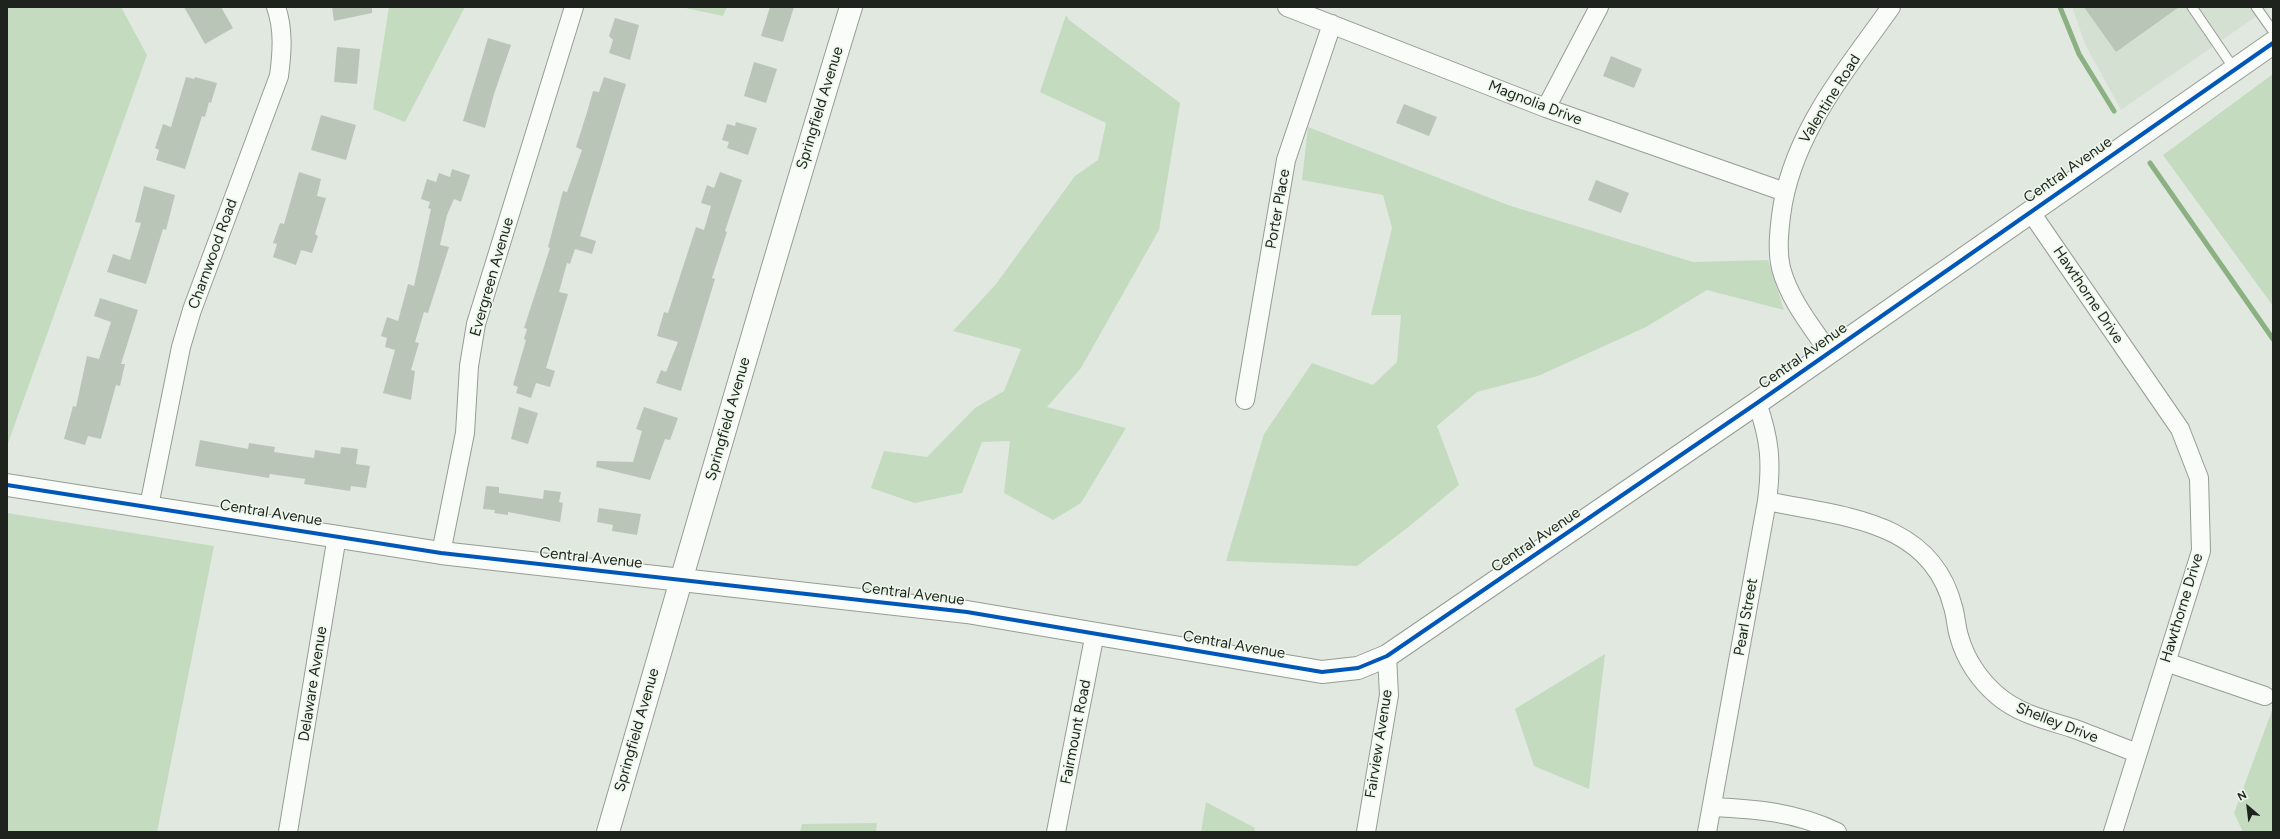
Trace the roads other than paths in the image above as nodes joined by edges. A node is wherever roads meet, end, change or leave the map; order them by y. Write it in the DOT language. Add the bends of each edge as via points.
graph roads {
  1 [pos="276,7"];
  2 [pos="574,7"];
  3 [pos="851,7"];
  4 [pos="1287,7"];
  5 [pos="1599,7"];
  6 [pos="1891,7"];
  7 [pos="2192,7"];
  8 [pos="2256,7"];
  9 [pos="1332,24"];
  10 [pos="2273,31"];
  11 [pos="2273,42"];
  12 [pos="2235,70"];
  13 [pos="1546,108"];
  14 [pos="1785,192"];
  15 [pos="2030,211"];
  16 [pos="1829,352"];
  17 [pos="1246,400"];
  18 [pos="1757,403"];
  19 [pos="7,484"];
  20 [pos="1767,501"];
  21 [pos="149,506"];
  22 [pos="337,536"];
  23 [pos="441,553"];
  24 [pos="682,581"];
  25 [pos="1095,633"];
  26 [pos="1387,656"];
  27 [pos="2166,662"];
  28 [pos="2265,696"];
  29 [pos="2137,753"];
  30 [pos="1712,807"];
  31 [pos="288,832"];
  32 [pos="608,832"];
  33 [pos="1056,832"];
  34 [pos="1366,832"];
  35 [pos="1707,832"];
  36 [pos="1837,832"];
  37 [pos="2113,832"];
  1 -- 21 [label="street, Charnwood Road" via="282,52 279,76 192,310"];
  2 -- 23 [label="street, Evergreen Avenue" via="476,324 469,366 465,433"];
  3 -- 24 [label="street, Springfield Avenue" via="770,272"];
  4 -- 9 [label="street, Magnolia Drive"];
  5 -- 13 [label="street"];
  6 -- 14 [label="street, Valentine Road" via="1816,115 1794,161"];
  7 -- 12 [label="lane"];
  8 -- 10 [label="lane"];
  9 -- 13 [label="street, Magnolia Drive"];
  9 -- 17 [label="street, Porter Place" via="1286,160"];
  11 -- 12 [label="street, Central Avenue"];
  12 -- 15 [label="street, Central Avenue"];
  13 -- 14 [label="street, Magnolia Drive"];
  14 -- 16 [label="street, Valentine Road" via="1779,232 1781,267 1800,309"];
  15 -- 16 [label="street, Central Avenue"];
  15 -- 27 [label="street, Hawthorne Drive" via="2180,428 2199,478 2200,550"];
  16 -- 18 [label="street, Central Avenue"];
  18 -- 20 [label="street, Pearl Street" via="1770,451 1771,469"];
  18 -- 26 [label="street, Central Avenue"];
  19 -- 21 [label="street, Central Avenue"];
  20 -- 29 [label="street, Shelley Drive" via="1878,525 1922,550 1949,592 1963,650 1979,676 1997,696 2009,705 2035,716"];
  20 -- 30 [label="street, Pearl Street"];
  21 -- 22 [label="street, Central Avenue"];
  22 -- 23 [label="street, Central Avenue"];
  22 -- 31 [label="street, Delaware Avenue"];
  23 -- 24 [label="street, Central Avenue"];
  24 -- 25 [label="street, Central Avenue" via="967,612"];
  24 -- 32 [label="street, Springfield Avenue"];
  25 -- 26 [label="street, Central Avenue" via="1322,672 1358,668"];
  25 -- 33 [label="street, Fairmount Road"];
  26 -- 34 [label="street, Fairview Avenue" via="1389,695"];
  27 -- 28 [label="street"];
  27 -- 29 [label="street, Hawthorne Drive"];
  29 -- 37 [label="street, Hawthorne Drive"];
  30 -- 35 [label="street, Pearl Street"];
  30 -- 36 [label="street" via="1766,810 1787,814"];
}
